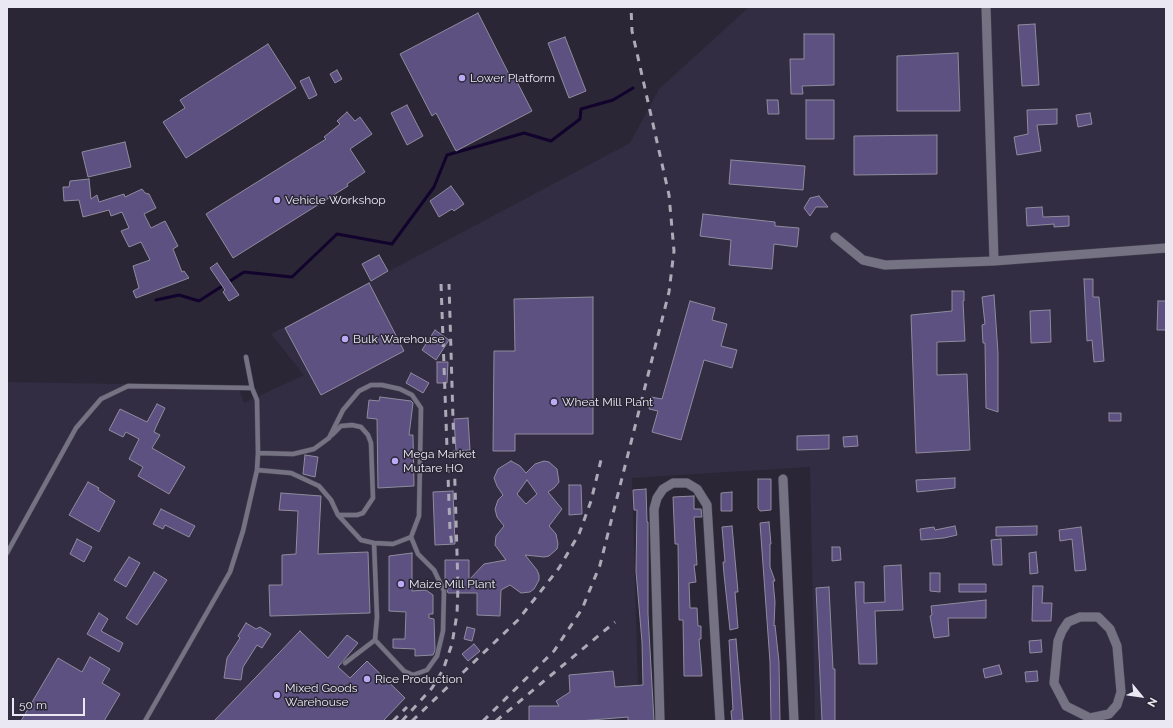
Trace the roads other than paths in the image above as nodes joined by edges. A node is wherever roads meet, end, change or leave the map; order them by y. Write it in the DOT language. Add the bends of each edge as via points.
graph roads {
  1 [pos="986,7"];
  2 [pos="835,237"];
  3 [pos="1166,248"];
  4 [pos="994,261"];
  5 [pos="246,357"];
  6 [pos="252,388"];
  7 [pos="329,438"];
  8 [pos="258,453"];
  9 [pos="257,470"];
  10 [pos="783,479"];
  11 [pos="338,515"];
  12 [pos="411,537"];
  13 [pos="374,543"];
  14 [pos="7,553"];
  15 [pos="1080,617"];
  16 [pos="374,640"];
  17 [pos="345,663"];
  18 [pos="145,721"];
  19 [pos="660,721"];
  20 [pos="720,721"];
  21 [pos="794,721"];
  1 -- 4 [label="street"];
  2 -- 4 [label="street" via="863,260 885,265"];
  3 -- 4 [label="street"];
  5 -- 6 [label="lane"];
  6 -- 8 [label="lane" via="257,400"];
  6 -- 14 [label="lane" via="128,386 101,399 76,428"];
  7 -- 8 [label="lane" via="314,449 293,454"];
  7 -- 11 [label="lane" via="341,426 352,425 361,428 368,435 370,443 373,498 363,513"];
  7 -- 12 [label="lane" via="343,410 358,391 371,385 382,385 412,395 421,408 422,447 420,516"];
  8 -- 9 [label="lane"];
  9 -- 11 [label="lane" via="290,473 319,486 331,500"];
  9 -- 18 [label="lane" via="243,531 230,572"];
  10 -- 21 [label="street"];
  11 -- 13 [label="lane" via="361,540"];
  12 -- 13 [label="lane" via="393,544"];
  12 -- 16 [label="lane" via="418,554 434,570 444,591 443,631 437,656 427,670 413,675 404,671"];
  13 -- 16 [label="lane" via="377,617"];
  15 -- 15 [label="street" via="1098,617 1110,629 1117,646 1121,692 1117,705 1108,714 1090,718 1066,706 1054,683 1058,641 1068,622"];
  16 -- 17 [label="lane"];
  19 -- 20 [label="street" via="654,509 663,489 673,483 687,483 697,489 706,505"];
}
